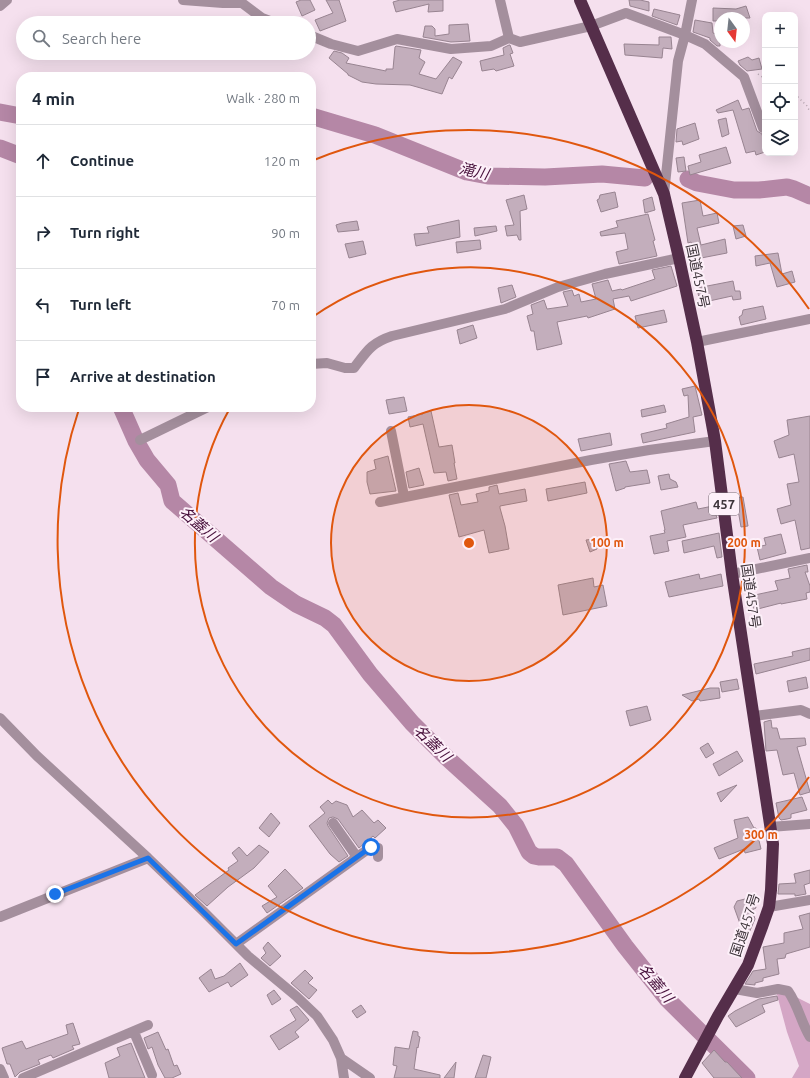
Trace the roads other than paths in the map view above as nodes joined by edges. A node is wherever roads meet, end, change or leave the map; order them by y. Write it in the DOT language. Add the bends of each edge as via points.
graph roads {
  1 [pos="6,0"];
  2 [pos="183,0"];
  3 [pos="500,0"];
  4 [pos="580,0"];
  5 [pos="692,0"];
  6 [pos="0,6"];
  7 [pos="259,16"];
  8 [pos="591,26"];
  9 [pos="686,35"];
  10 [pos="316,38"];
  11 [pos="509,38"];
  12 [pos="762,125"];
  13 [pos="664,194"];
  14 [pos="679,258"];
  15 [pos="810,319"];
  16 [pos="697,342"];
  17 [pos="316,363"];
  18 [pos="198,412"];
  19 [pos="391,431"];
  20 [pos="140,440"];
  21 [pos="716,440"];
  22 [pos="404,496"];
  23 [pos="380,502"];
  24 [pos="810,558"];
  25 [pos="732,574"];
  26 [pos="810,714"];
  27 [pos="754,716"];
  28 [pos="0,718"];
  29 [pos="333,823"];
  30 [pos="810,824"];
  31 [pos="770,827"];
  32 [pos="357,857"];
  33 [pos="378,857"];
  34 [pos="148,858"];
  35 [pos="810,900"];
  36 [pos="768,907"];
  37 [pos="0,917"];
  38 [pos="236,944"];
  39 [pos="735,989"];
  40 [pos="148,1025"];
  41 [pos="134,1032"];
  42 [pos="810,1037"];
  43 [pos="341,1058"];
  44 [pos="0,1069"];
  45 [pos="152,1075"];
  46 [pos="4,1078"];
  47 [pos="22,1078"];
  48 [pos="344,1078"];
  49 [pos="370,1078"];
  50 [pos="686,1078"];
  1 -- 6 [label="street"];
  2 -- 7 [label="street" via="242,4"];
  3 -- 11 [label="street"];
  4 -- 8 [label="highway, 国道457号 / 457"];
  5 -- 9 [label="street"];
  8 -- 9 [label="street" via="626,13"];
  8 -- 11 [label="street" via="520,42"];
  8 -- 13 [label="highway, 国道457号 / 457"];
  9 -- 12 [label="street" via="705,44 744,77"];
  9 -- 13 [label="street" via="678,61"];
  10 -- 11 [label="street" via="358,51 397,39 451,50 491,46"];
  13 -- 14 [label="highway, 国道457号 / 457"];
  14 -- 16 [label="highway, 国道457号 / 457"];
  14 -- 17 [label="street" via="612,272 558,288 505,309 380,340 354,368 345,368 328,362"];
  15 -- 16 [label="street"];
  16 -- 21 [label="highway, 国道457号 / 457"];
  18 -- 20 [label="street"];
  19 -- 22 [label="street"];
  21 -- 22 [label="street" via="591,460"];
  21 -- 25 [label="highway, 国道457号 / 457"];
  22 -- 23 [label="street"];
  24 -- 25 [label="street"];
  25 -- 27 [label="highway, 国道457号 / 457"];
  26 -- 27 [label="street" via="801,710"];
  27 -- 31 [label="highway, 国道457号 / 457"];
  28 -- 34 [label="street" via="37,756"];
  29 -- 32 [label="street"];
  30 -- 31 [label="street"];
  31 -- 36 [label="highway, 国道457号 / 457" via="773,844"];
  32 -- 33 [label="street" via="371,847 378,848"];
  32 -- 38 [label="street"];
  34 -- 37 [label="street"];
  34 -- 38 [label="street"];
  35 -- 36 [label="street"];
  36 -- 39 [label="highway, 国道457号 / 457" via="748,965"];
  38 -- 43 [label="street" via="317,1016"];
  39 -- 42 [label="street" via="757,993 778,989 788,991 795,1001"];
  39 -- 50 [label="highway, 国道457号 / 457"];
  40 -- 41 [label="street"];
  41 -- 45 [label="street"];
  41 -- 47 [label="street"];
  43 -- 48 [label="street"];
  43 -- 49 [label="street"];
  44 -- 46 [label="street"];
}
